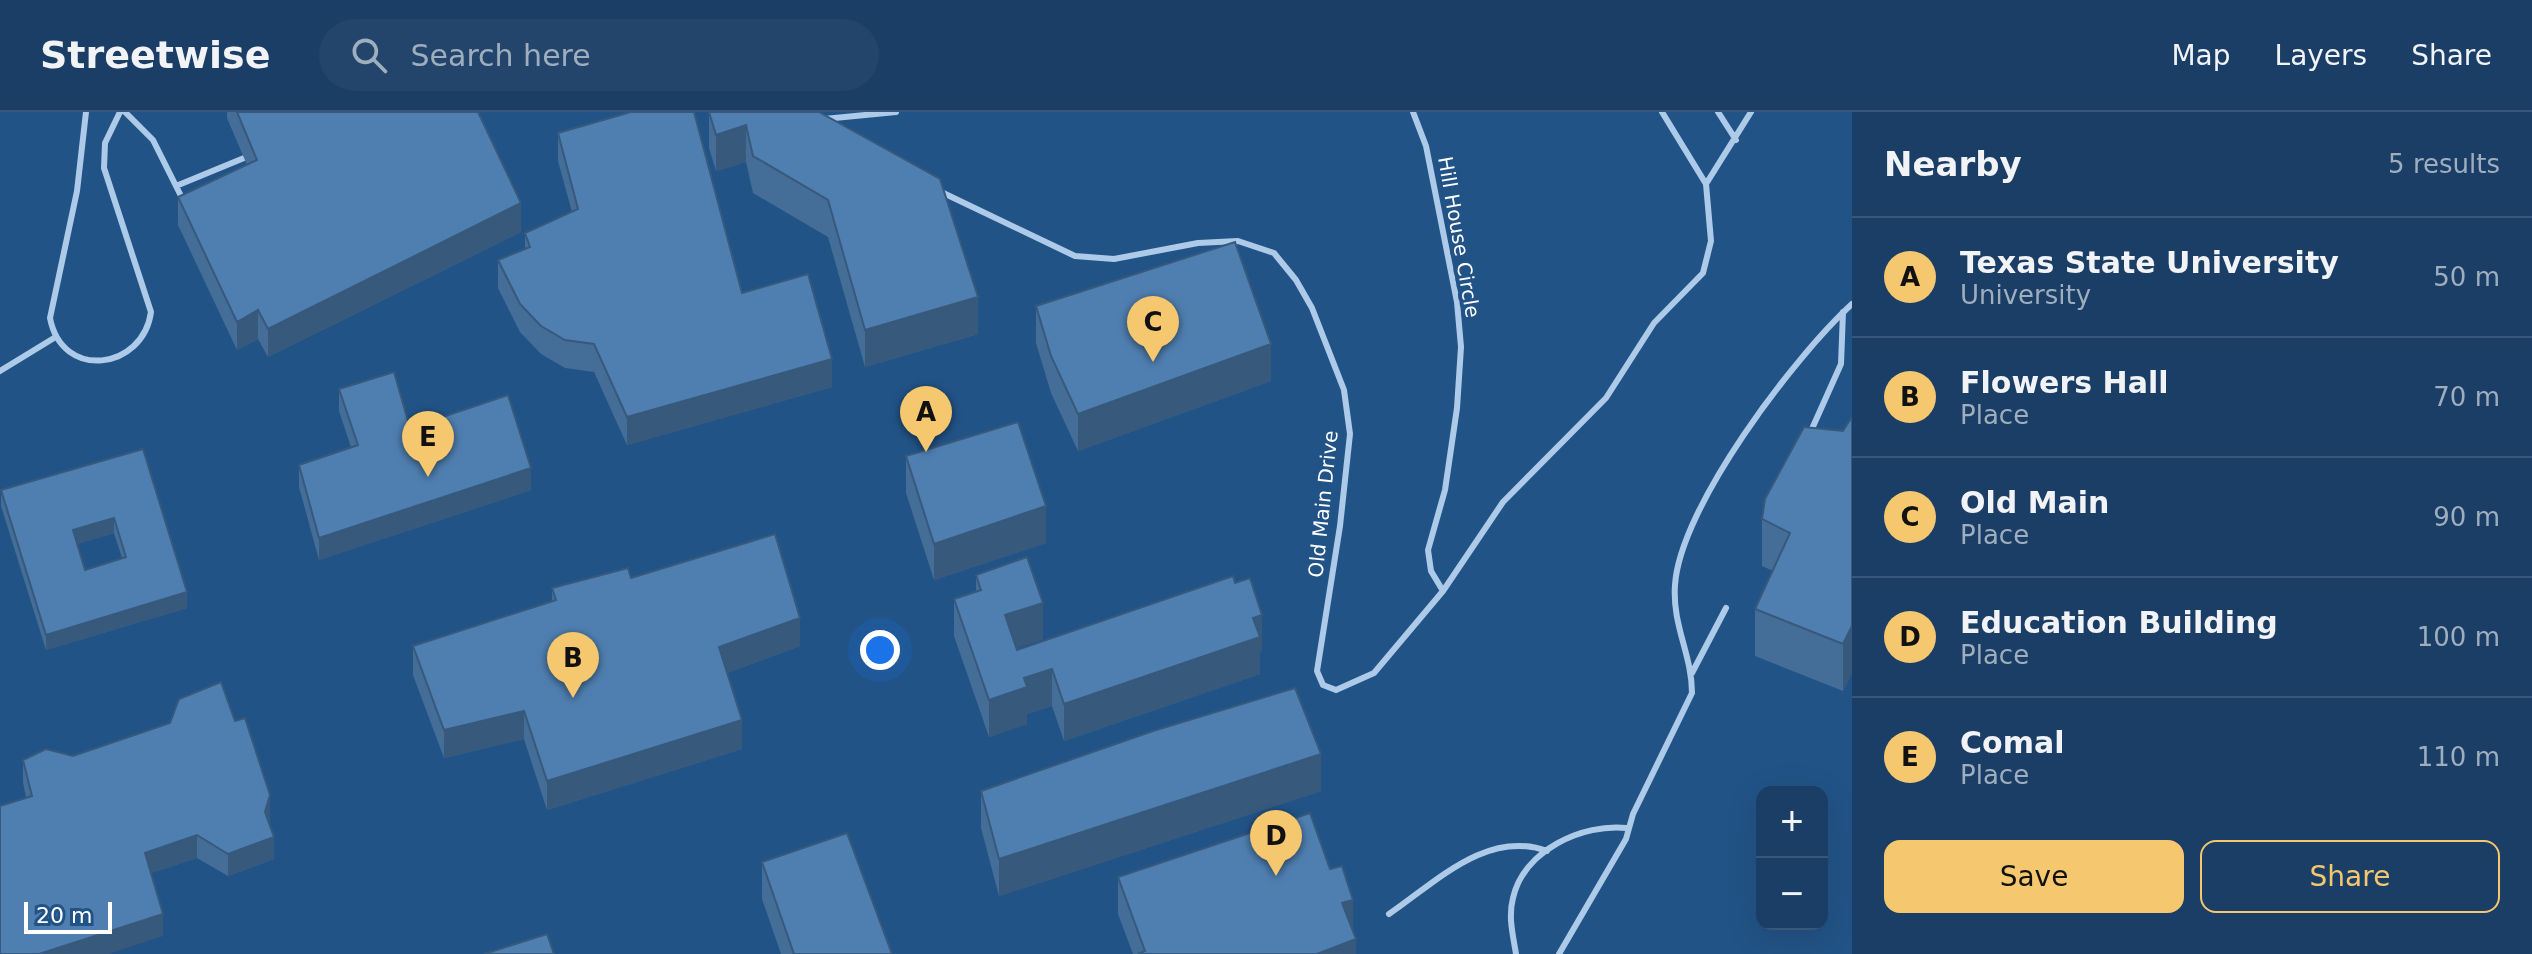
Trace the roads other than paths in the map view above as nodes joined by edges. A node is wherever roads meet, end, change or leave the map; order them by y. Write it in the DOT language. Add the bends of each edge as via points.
graph roads {
  1 [pos="86,112"];
  2 [pos="122,112"];
  3 [pos="896,112"];
  4 [pos="1413,112"];
  5 [pos="1662,112"];
  6 [pos="1718,112"];
  7 [pos="1751,112"];
  8 [pos="820,119"];
  9 [pos="1736,140"];
  10 [pos="244,158"];
  11 [pos="925,184"];
  12 [pos="1706,184"];
  13 [pos="176,186"];
  14 [pos="187,208"];
  15 [pos="1852,304"];
  16 [pos="1843,312"];
  17 [pos="54,338"];
  18 [pos="0,371"];
  19 [pos="1811,431"];
  20 [pos="1443,591"];
  21 [pos="1726,608"];
  22 [pos="1692,673"];
  23 [pos="1627,828"];
  24 [pos="1547,851"];
  25 [pos="1389,914"];
  26 [pos="1516,954"];
  27 [pos="1559,954"];
  1 -- 17 [label="lane" via="77,191 53,295"];
  2 -- 13 [label="lane" via="153,140"];
  2 -- 17 [label="lane" via="105,143 104,168 147,296 148,330 133,349 114,358 75,357"];
  3 -- 8 [label="lane"];
  4 -- 20 [label="lane, Hill House Circle" via="1426,146 1461,347 1445,490 1428,550 1431,571"];
  5 -- 12 [label="lane"];
  6 -- 9 [label="lane"];
  7 -- 9 [label="lane"];
  9 -- 12 [label="lane"];
  10 -- 13 [label="lane"];
  11 -- 20 [label="lane, Old Main Drive" via="1075,256 1114,259 1238,241 1274,253 1312,308 1344,390 1350,434 1317,671 1323,685 1336,690 1374,673"];
  12 -- 20 [label="lane" via="1711,241 1703,273 1654,323 1606,398 1503,502"];
  13 -- 14 [label="lane"];
  15 -- 16 [label="lane"];
  16 -- 19 [label="lane" via="1841,364"];
  16 -- 22 [label="lane" via="1746,430 1685,537 1676,565 1674,605"];
  17 -- 18 [label="lane"];
  21 -- 22 [label="lane"];
  22 -- 23 [label="lane" via="1692,693"];
  23 -- 24 [label="lane" via="1589,828"];
  23 -- 27 [label="lane" via="1621,849"];
  24 -- 25 [label="lane" via="1528,844 1488,850"];
  24 -- 26 [label="lane" via="1523,876 1513,897 1510,918"];
}
